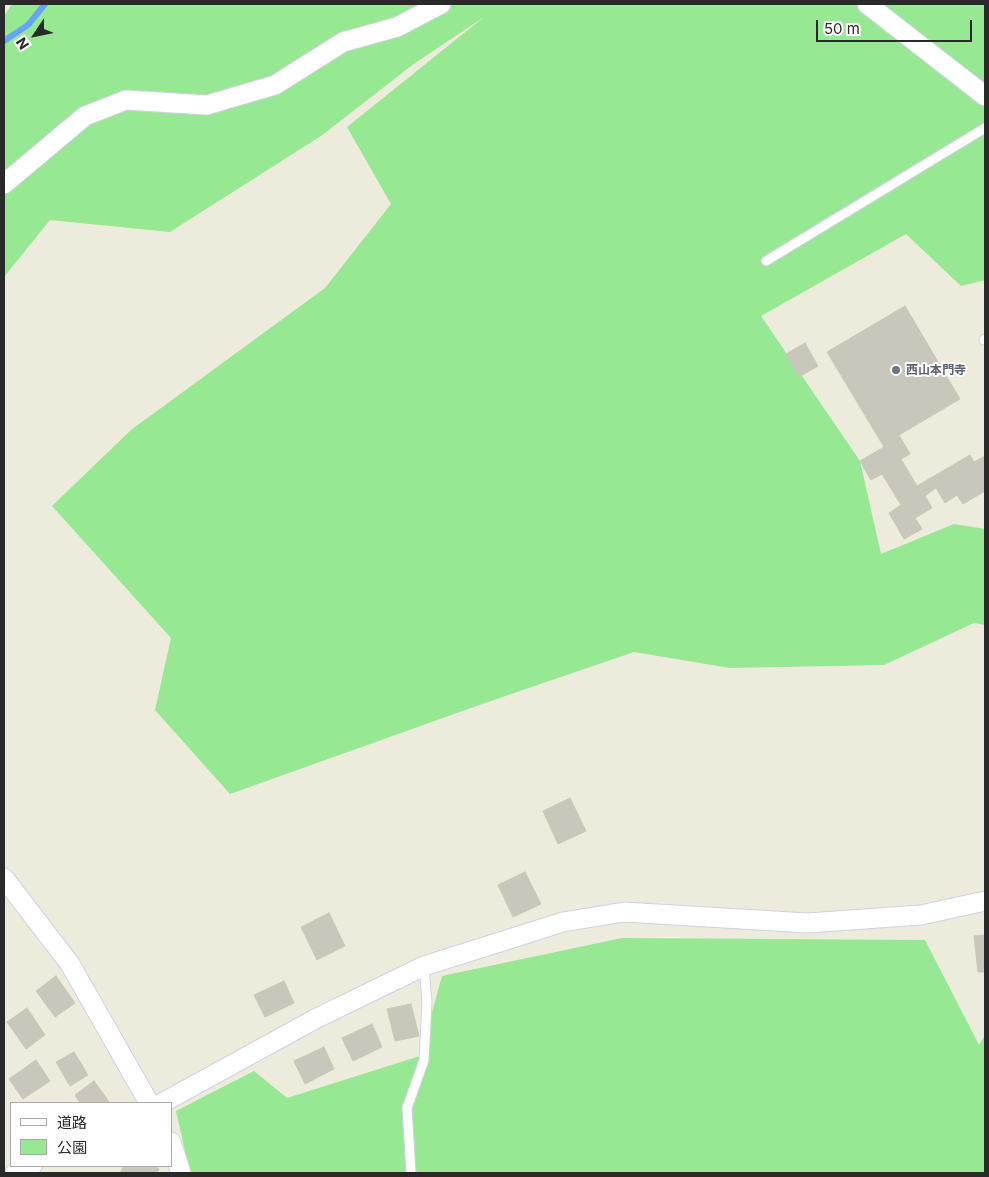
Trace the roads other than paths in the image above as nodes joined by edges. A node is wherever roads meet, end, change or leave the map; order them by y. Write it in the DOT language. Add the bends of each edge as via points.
graph roads {
  1 [pos="441,4"];
  2 [pos="867,4"];
  3 [pos="985,96"];
  4 [pos="985,128"];
  5 [pos="4,184"];
  6 [pos="766,261"];
  7 [pos="4,878"];
  8 [pos="985,901"];
  9 [pos="424,966"];
  10 [pos="148,1102"];
  11 [pos="164,1102"];
  12 [pos="172,1145"];
  13 [pos="30,1167"];
  14 [pos="15,1173"];
  15 [pos="182,1173"];
  16 [pos="411,1173"];
  1 -- 5 [label="street" via="397,27 343,42 275,85 207,105 126,100 85,116"];
  2 -- 3 [label="street"];
  4 -- 6 [label="lane"];
  7 -- 10 [label="street" via="70,964"];
  8 -- 9 [label="street" via="921,915 808,922 624,912 563,922"];
  9 -- 11 [label="street" via="317,1018"];
  9 -- 16 [label="lane" via="427,1002 424,1060 407,1108"];
  12 -- 15 [label="street"];
  13 -- 14 [label="street"];
}
